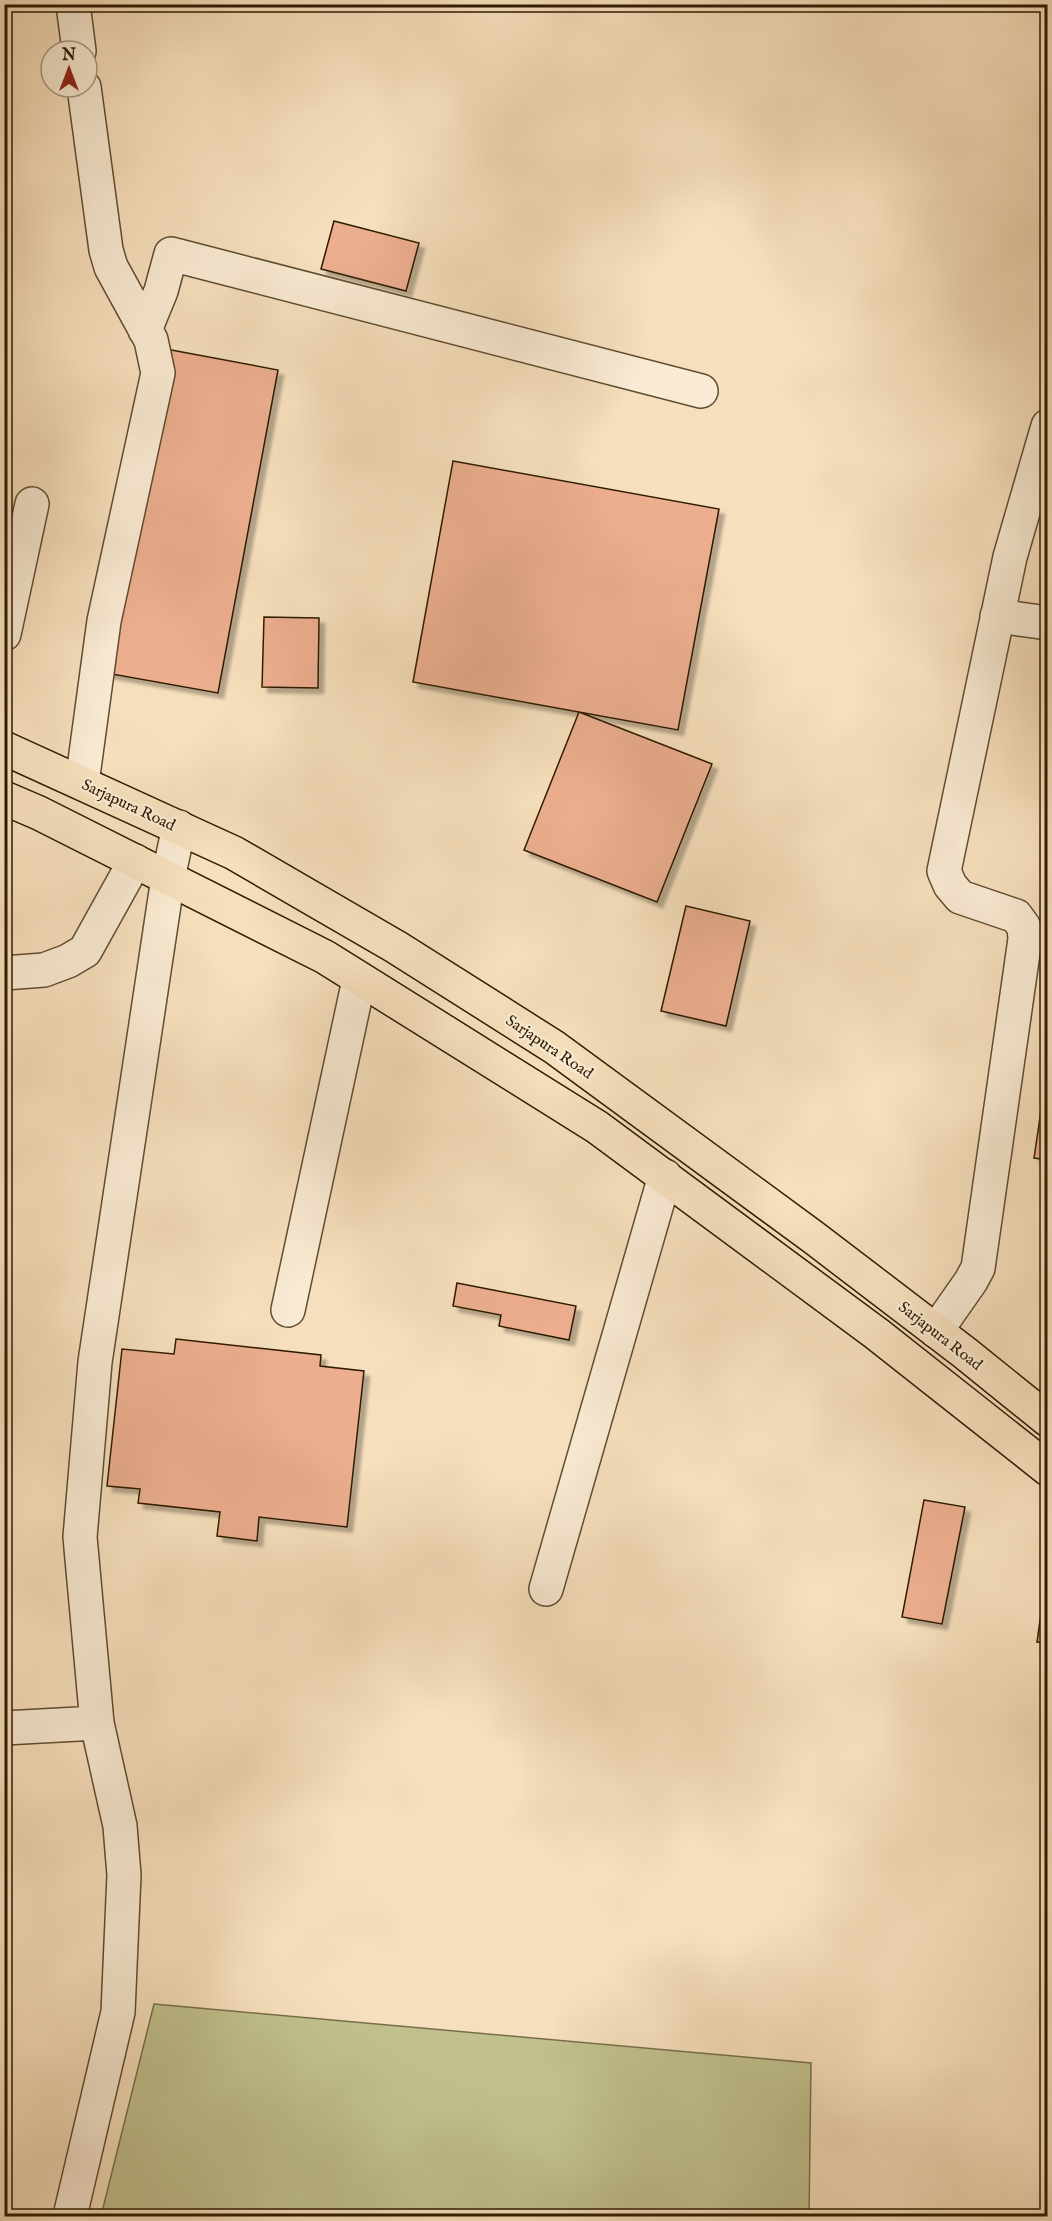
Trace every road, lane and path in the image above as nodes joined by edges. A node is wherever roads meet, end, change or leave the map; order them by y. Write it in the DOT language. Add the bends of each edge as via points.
graph roads {
  1 [pos="73,4"];
  2 [pos="78,39"];
  3 [pos="86,99"];
  4 [pos="145,330"];
  5 [pos="701,391"];
  6 [pos="1047,426"];
  7 [pos="32,504"];
  8 [pos="997,616"];
  9 [pos="1047,623"];
  10 [pos="4,634"];
  11 [pos="4,748"];
  12 [pos="82,783"];
  13 [pos="4,798"];
  14 [pos="179,827"];
  15 [pos="135,861"];
  16 [pos="168,878"];
  17 [pos="4,973"];
  18 [pos="359,980"];
  19 [pos="665,1176"];
  20 [pos="288,1310"];
  21 [pos="936,1331"];
  22 [pos="1047,1420"];
  23 [pos="1047,1469"];
  24 [pos="546,1589"];
  25 [pos="97,1723"];
  26 [pos="4,1728"];
  27 [pos="70,2217"];
  1 -- 2 [label="street"];
  3 -- 4 [label="street" via="106,250"];
  4 -- 5 [label="street" via="171,254"];
  4 -- 12 [label="street" via="158,373 104,621"];
  6 -- 8 [label="street"];
  7 -- 10 [label="street"];
  8 -- 9 [label="street"];
  8 -- 21 [label="street" via="944,871 960,897 1016,916 1024,927 1025,939 978,1268"];
  11 -- 12 [label="main road, Sarjapura Road"];
  12 -- 14 [label="main road, Sarjapura Road"];
  13 -- 15 [label="main road"];
  14 -- 16 [label="street"];
  14 -- 21 [label="main road, Sarjapura Road" via="234,853 396,947 554,1047"];
  15 -- 16 [label="main road"];
  15 -- 17 [label="street" via="85,951 44,970"];
  16 -- 18 [label="main road" via="325,957"];
  16 -- 25 [label="street" via="95,1362 80,1537"];
  18 -- 19 [label="main road" via="597,1127"];
  18 -- 20 [label="street"];
  19 -- 23 [label="main road" via="877,1334"];
  19 -- 24 [label="street"];
  21 -- 22 [label="main road, Sarjapura Road"];
  25 -- 26 [label="street"];
  25 -- 27 [label="street" via="123,1846 118,2012"];
}
